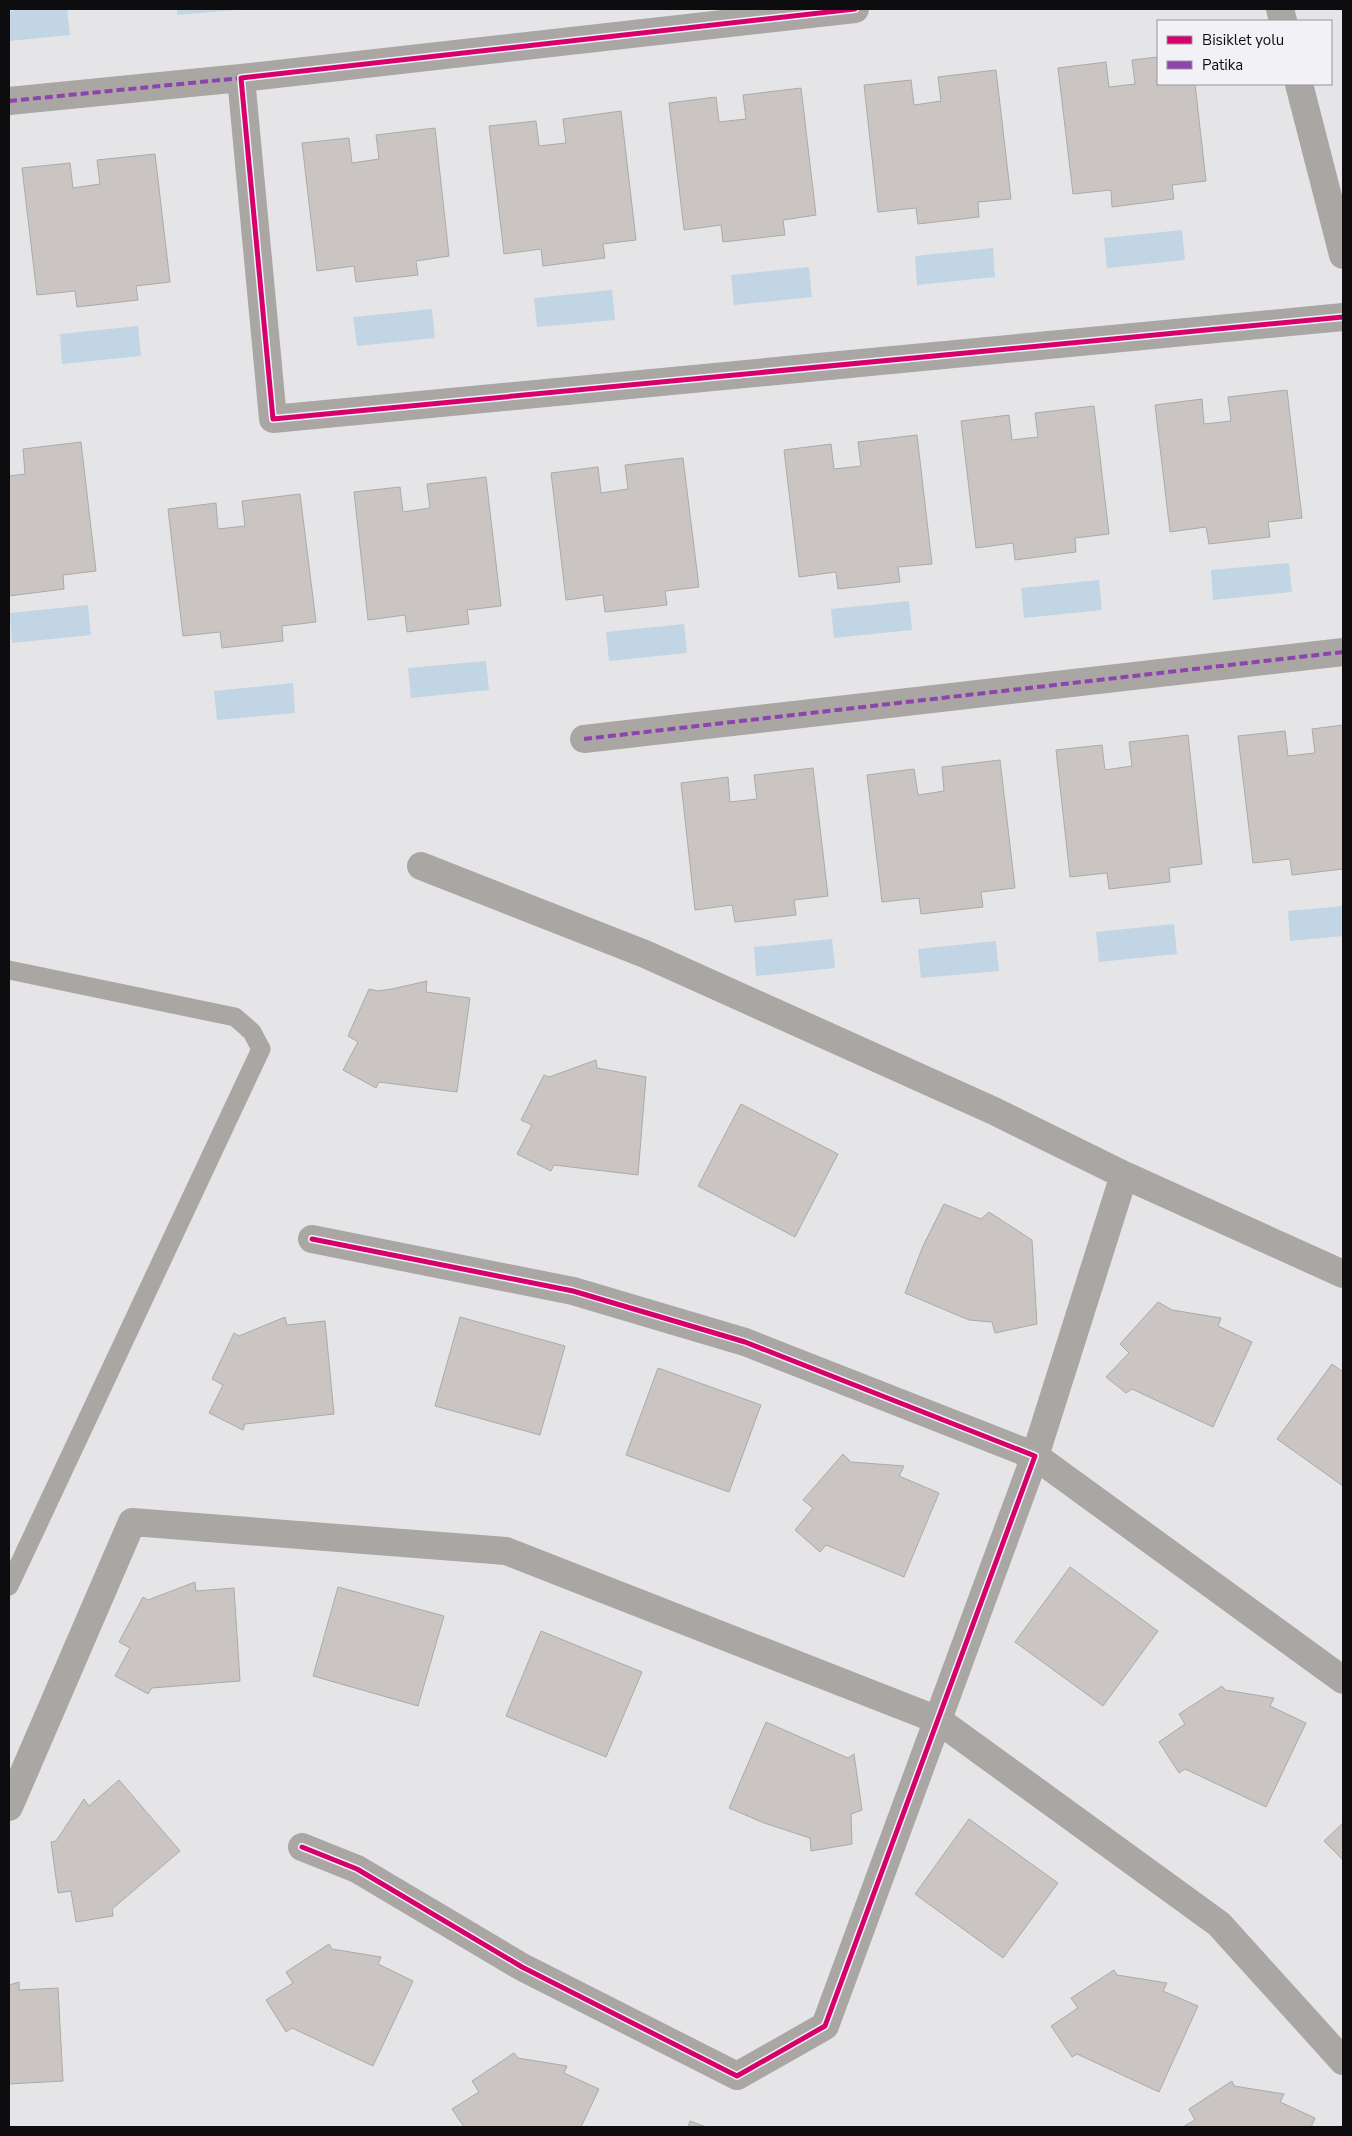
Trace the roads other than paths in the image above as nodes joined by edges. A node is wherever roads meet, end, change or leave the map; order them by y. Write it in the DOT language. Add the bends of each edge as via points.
graph roads {
  1 [pos="855,9"];
  2 [pos="241,78"];
  3 [pos="1299,85"];
  4 [pos="9,101"];
  5 [pos="1343,255"];
  6 [pos="1343,317"];
  7 [pos="1343,652"];
  8 [pos="584,739"];
  9 [pos="421,866"];
  10 [pos="9,970"];
  11 [pos="1124,1176"];
  12 [pos="312,1239"];
  13 [pos="1343,1274"];
  14 [pos="1035,1456"];
  15 [pos="9,1586"];
  16 [pos="1343,1680"];
  17 [pos="938,1720"];
  18 [pos="9,1807"];
  19 [pos="302,1847"];
  20 [pos="1343,2061"];
  1 -- 2 [label="street"];
  2 -- 4 [label="street"];
  2 -- 6 [label="street" via="273,419"];
  3 -- 5 [label="street"];
  7 -- 8 [label="street"];
  9 -- 11 [label="street" via="645,954 994,1111"];
  10 -- 15 [label="lane" via="235,1016 252,1032 261,1049"];
  11 -- 13 [label="street"];
  11 -- 14 [label="street"];
  12 -- 14 [label="street" via="572,1291 745,1342"];
  14 -- 16 [label="street"];
  14 -- 17 [label="street"];
  17 -- 18 [label="street" via="506,1551 132,1522"];
  17 -- 19 [label="street" via="826,2026 736,2076 522,1967 357,1869"];
  17 -- 20 [label="street" via="1218,1924"];
}
